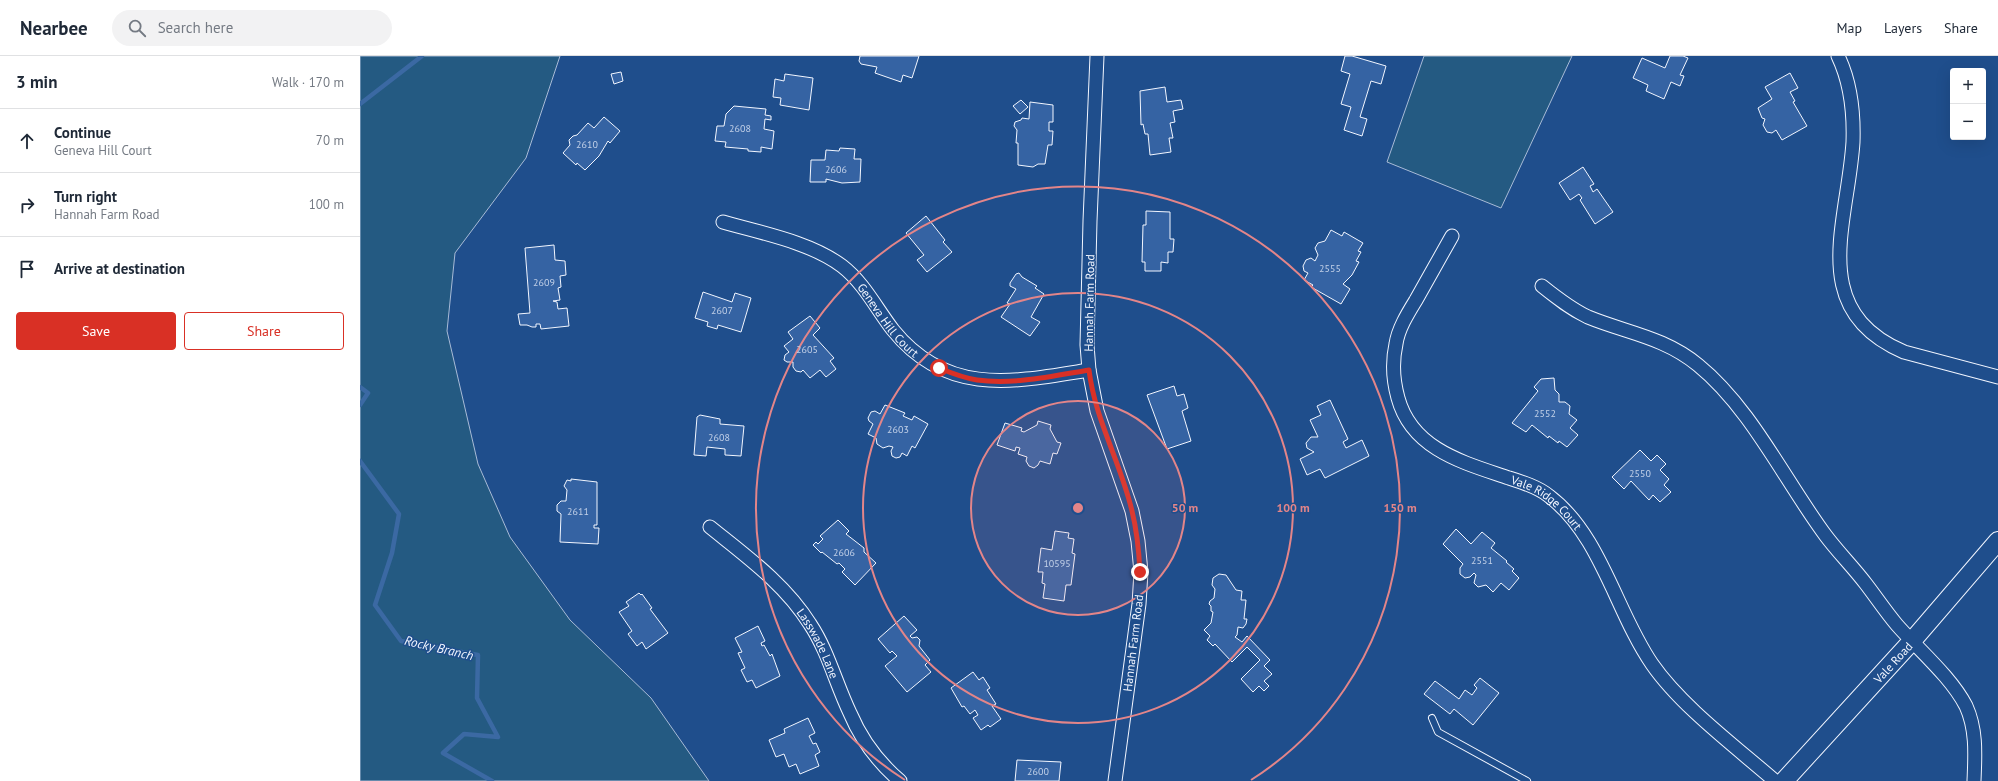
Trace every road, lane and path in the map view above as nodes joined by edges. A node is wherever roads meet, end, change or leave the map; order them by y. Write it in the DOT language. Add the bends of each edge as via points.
graph roads {
  1 [pos="1097,56"];
  2 [pos="1838,56"];
  3 [pos="723,222"];
  4 [pos="1452,236"];
  5 [pos="1542,286"];
  6 [pos="1089,370"];
  7 [pos="1998,377"];
  8 [pos="710,527"];
  9 [pos="1998,541"];
  10 [pos="1912,641"];
  11 [pos="1432,718"];
  12 [pos="900,781"];
  13 [pos="1115,781"];
  14 [pos="1527,781"];
  15 [pos="1775,781"];
  16 [pos="1784,781"];
  17 [pos="1974,781"];
  1 -- 6 [label="street, Hannah Farm Road" via="1090,221 1087,345"];
  2 -- 7 [label="street" via="1850,89 1853,116 1853,142 1839,254 1841,279 1852,311 1861,324 1892,347"];
  3 -- 6 [label="street, Geneva Hill Court" via="826,255 857,280 897,334 916,352 939,368 958,376 998,381 1042,378"];
  4 -- 15 [label="street, Vale Ridge Court" via="1407,315 1396,342 1392,372 1405,416 1414,431 1435,449 1457,460 1522,482 1548,495 1572,516 1589,541 1652,664 1671,688"];
  5 -- 10 [label="street" via="1562,303 1588,316 1661,341 1678,350 1721,387 1743,414 1826,536"];
  6 -- 13 [label="street, Hannah Farm Road" via="1097,411 1132,511 1138,541 1140,572 1139,604"];
  8 -- 12 [label="street, Lasswade Lane" via="745,554 796,604 811,625 827,657 862,737"];
  9 -- 10 [label="main road, Vale Road"];
  10 -- 16 [label="main road, Vale Road"];
  10 -- 17 [label="street" via="1956,690 1966,707 1973,726 1975,744"];
  11 -- 14 [label="lane" via="1438,732"];
}
